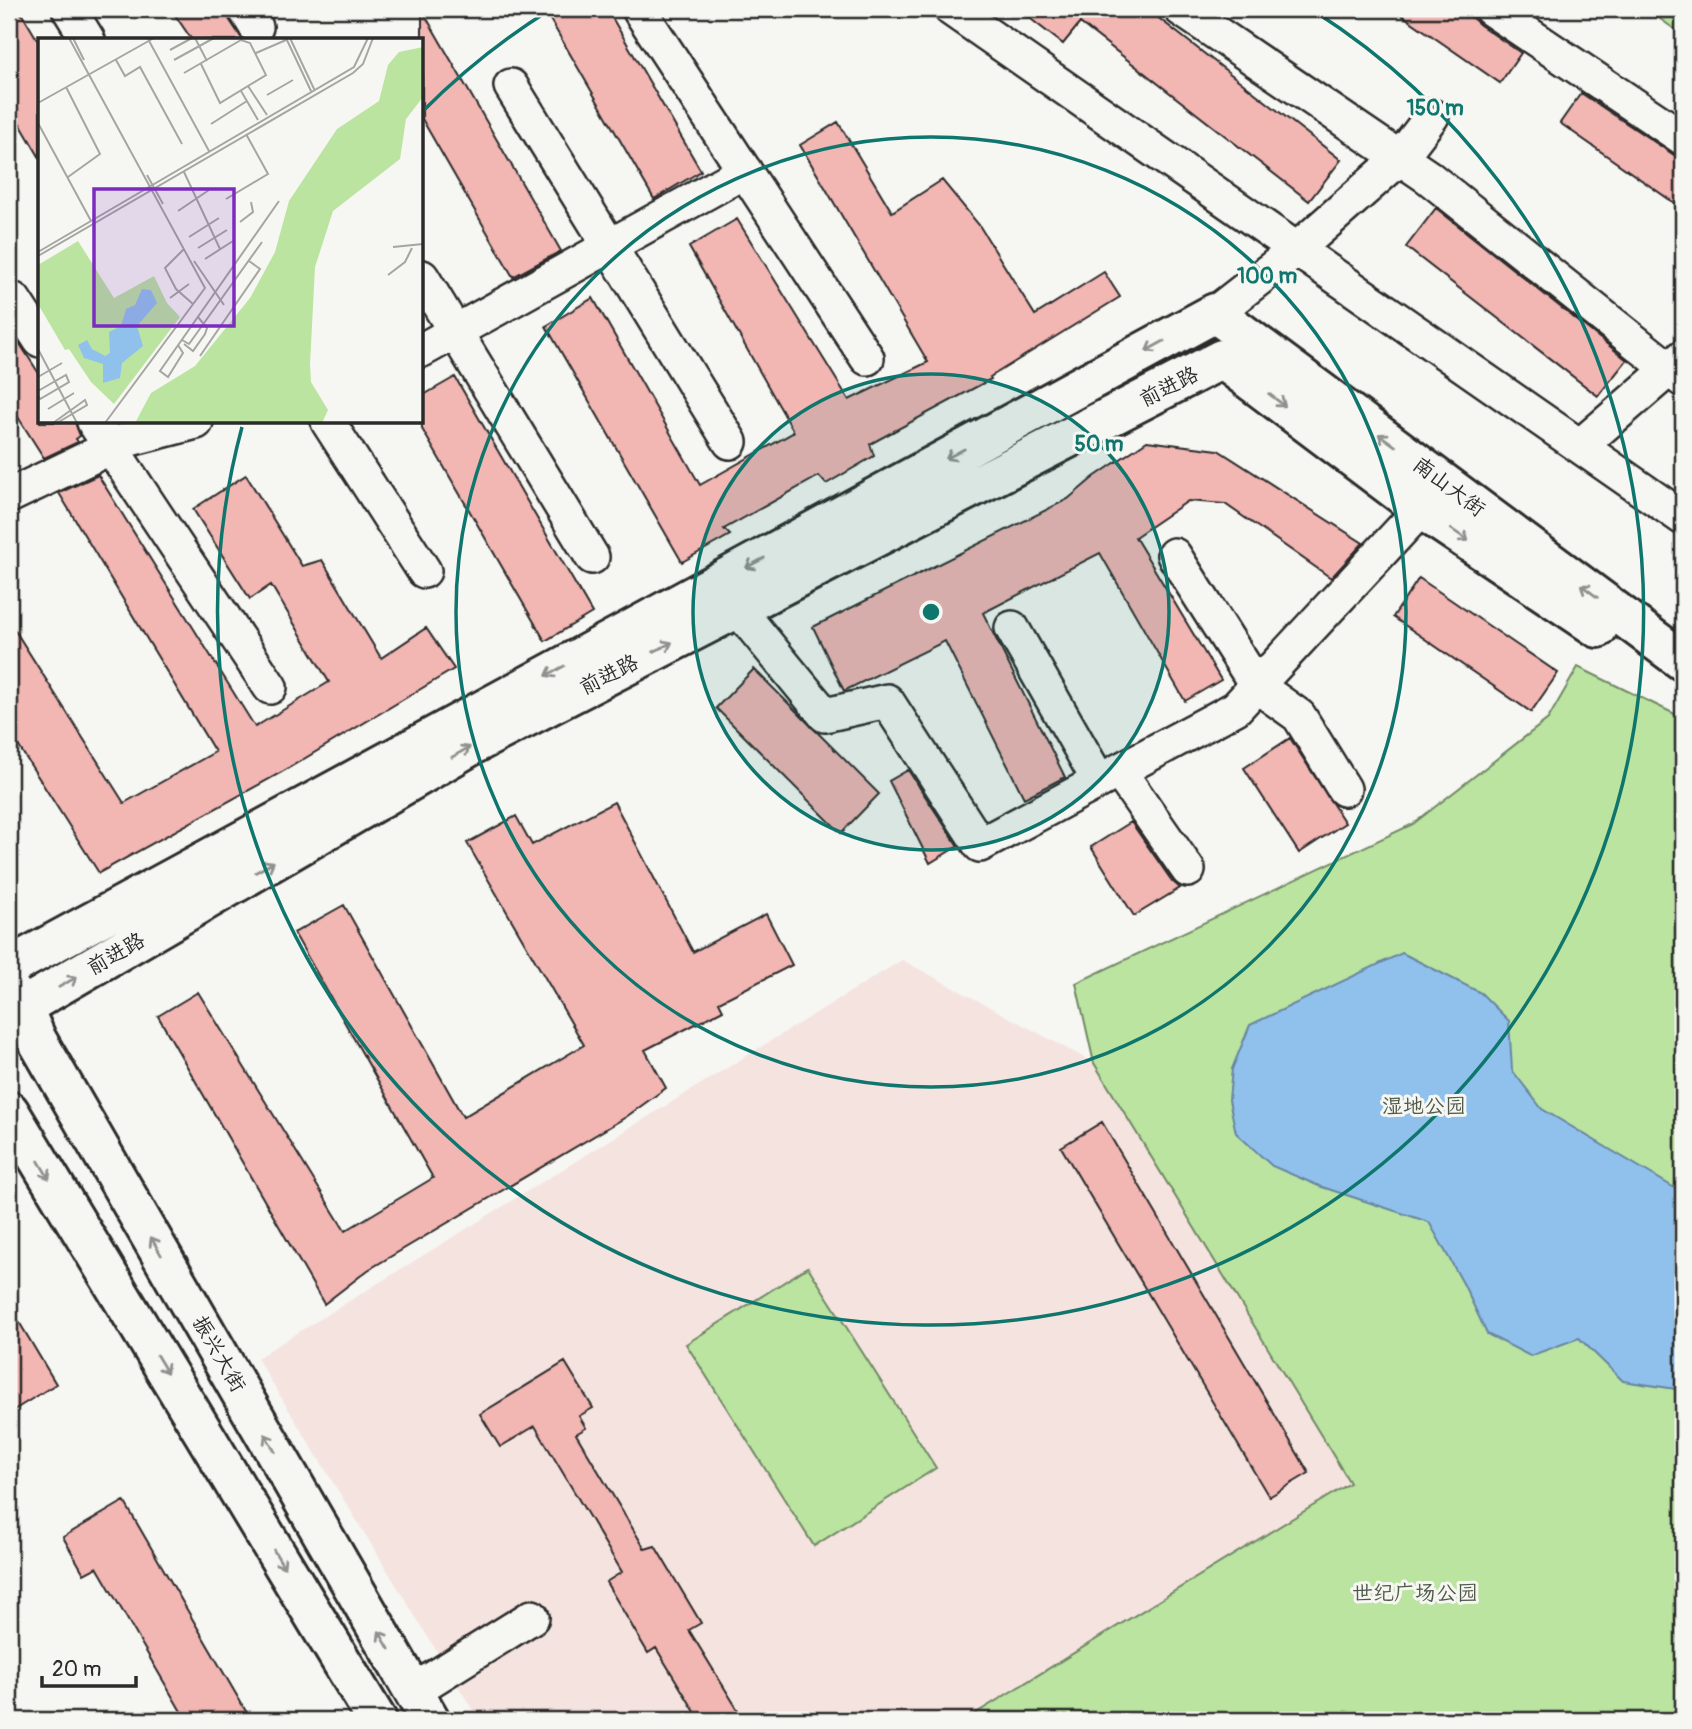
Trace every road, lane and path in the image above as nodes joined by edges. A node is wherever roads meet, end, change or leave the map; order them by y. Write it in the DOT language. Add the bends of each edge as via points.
graph roads {
  1 [pos="69,9"];
  2 [pos="951,9"];
  3 [pos="1181,9"];
  4 [pos="1490,9"];
  5 [pos="639,11"];
  6 [pos="87,38"];
  7 [pos="511,86"];
  8 [pos="1432,116"];
  9 [pos="1683,138"];
  10 [pos="1400,158"];
  11 [pos="745,171"];
  12 [pos="610,246"];
  13 [pos="1297,249"];
  14 [pos="424,280"];
  15 [pos="14,300"];
  16 [pos="1215,313"];
  17 [pos="455,332"];
  18 [pos="38,337"];
  19 [pos="424,349"];
  20 [pos="867,358"];
  21 [pos="1222,359"];
  22 [pos="1679,369"];
  23 [pos="188,424"];
  24 [pos="329,424"];
  25 [pos="103,434"];
  26 [pos="730,442"];
  27 [pos="1580,446"];
  28 [pos="9,496"];
  29 [pos="1421,509"];
  30 [pos="1683,518"];
  31 [pos="1174,555"];
  32 [pos="592,556"];
  33 [pos="424,571"];
  34 [pos="738,609"];
  35 [pos="1012,628"];
  36 [pos="1683,661"];
  37 [pos="1257,686"];
  38 [pos="270,687"];
  39 [pos="1683,687"];
  40 [pos="1109,776"];
  41 [pos="1344,789"];
  42 [pos="1188,870"];
  43 [pos="9,967"];
  44 [pos="14,1004"];
  45 [pos="9,1111"];
  46 [pos="532,1617"];
  47 [pos="422,1706"];
  48 [pos="377,1720"];
  1 -- 6 [label="street"];
  2 -- 13 [label="street"];
  3 -- 10 [label="street"];
  4 -- 9 [label="street"];
  5 -- 11 [label="street"];
  7 -- 12 [label="street"];
  8 -- 10 [label="street"];
  10 -- 13 [label="street"];
  10 -- 22 [label="street"];
  11 -- 12 [label="street"];
  11 -- 20 [label="street"];
  12 -- 17 [label="street"];
  12 -- 26 [label="street"];
  13 -- 16 [label="street"];
  13 -- 27 [label="street"];
  14 -- 17 [label="street"];
  15 -- 18 [label="street"];
  36 -- 16 [label="street, 南山大街, one-way"];
  16 -- 43 [label="street, 前进路, one-way"];
  17 -- 19 [label="street"];
  17 -- 32 [label="street"];
  21 -- 29 [label="street, 南山大街, one-way"];
  21 -- 34 [label="street, 前进路"];
  22 -- 27 [label="street"];
  23 -- 25 [label="street" via="126,440"];
  24 -- 33 [label="street"];
  25 -- 28 [label="street"];
  25 -- 38 [label="street"];
  27 -- 30 [label="street"];
  29 -- 37 [label="street"];
  29 -- 39 [label="street, 南山大街, one-way"];
  31 -- 37 [label="street"];
  34 -- 40 [label="street" via="825,715 887,701 981,845"];
  44 -- 34 [label="street, 前进路, one-way" via="474,744"];
  35 -- 40 [label="street"];
  37 -- 40 [label="street" via="1236,708"];
  37 -- 41 [label="street" via="1299,716"];
  40 -- 42 [label="street"];
  47 -- 44 [label="street, 振兴大街, one-way"];
  45 -- 48 [label="street, one-way"];
  46 -- 47 [label="street"];
}
